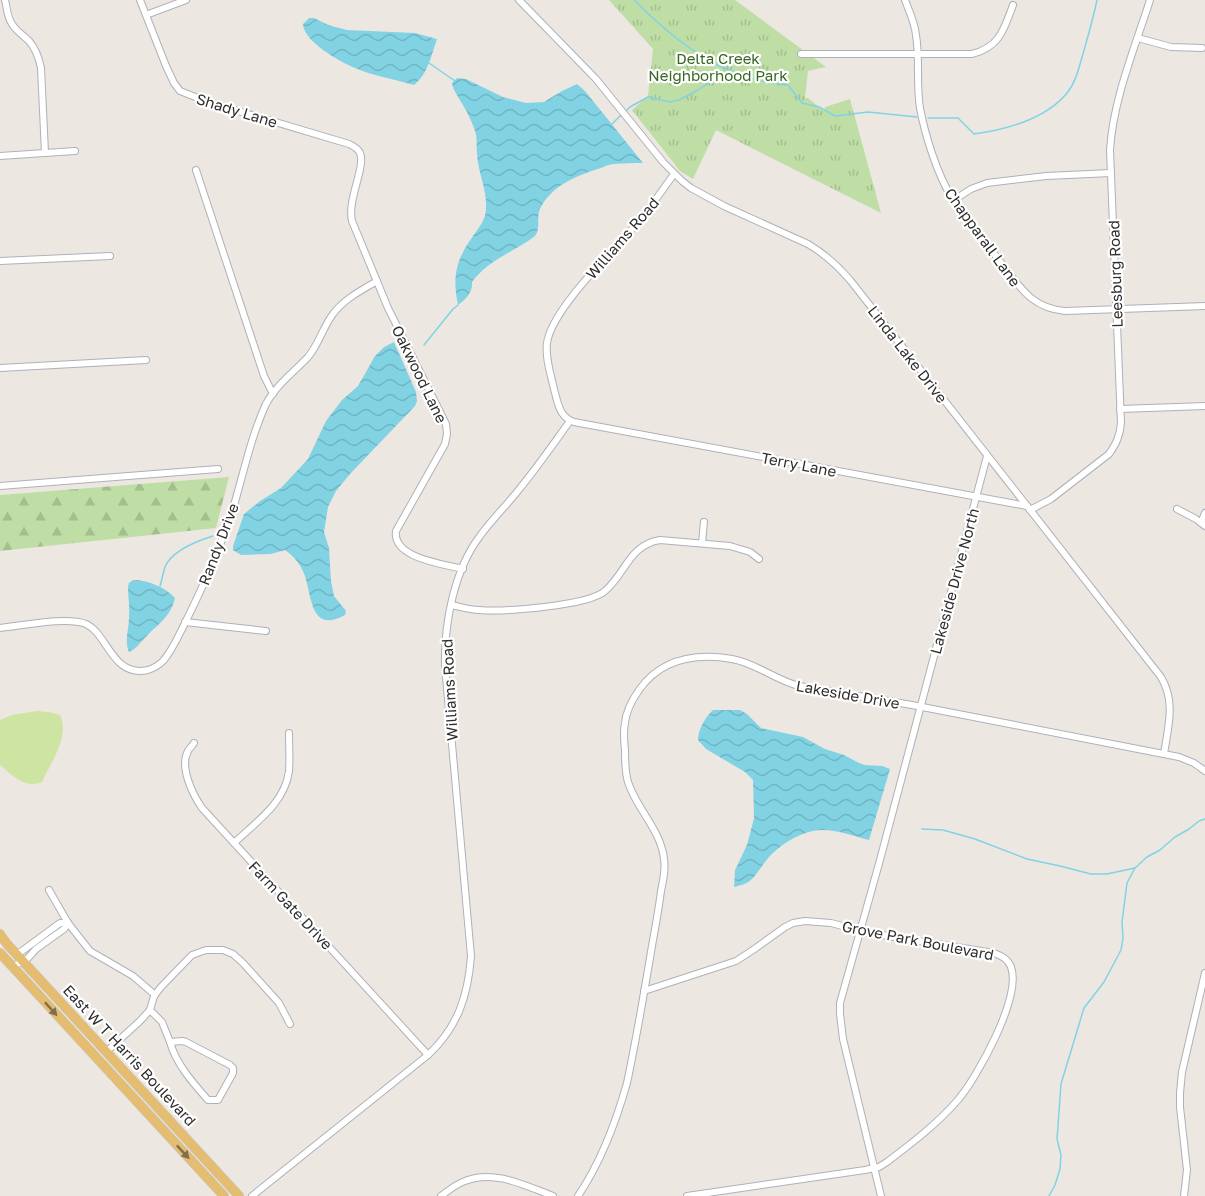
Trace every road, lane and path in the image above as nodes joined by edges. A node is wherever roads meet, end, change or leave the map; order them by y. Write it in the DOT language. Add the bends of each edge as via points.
graph roads {
  1 [pos="5,0"];
  2 [pos="140,0"];
  3 [pos="186,0"];
  4 [pos="519,0"];
  5 [pos="905,0"];
  6 [pos="1150,0"];
  7 [pos="1013,5"];
  8 [pos="146,15"];
  9 [pos="1138,38"];
  10 [pos="1202,48"];
  11 [pos="801,54"];
  12 [pos="917,54"];
  13 [pos="75,152"];
  14 [pos="45,153"];
  15 [pos="0,156"];
  16 [pos="361,165"];
  17 [pos="196,170"];
  18 [pos="1111,173"];
  19 [pos="674,174"];
  20 [pos="954,200"];
  21 [pos="110,256"];
  22 [pos="0,261"];
  23 [pos="377,281"];
  24 [pos="1205,306"];
  25 [pos="1116,309"];
  26 [pos="146,360"];
  27 [pos="0,368"];
  28 [pos="273,394"];
  29 [pos="1205,406"];
  30 [pos="1120,409"];
  31 [pos="570,421"];
  32 [pos="987,456"];
  33 [pos="218,469"];
  34 [pos="0,486"];
  35 [pos="976,497"];
  36 [pos="1028,508"];
  37 [pos="1177,510"];
  38 [pos="1205,513"];
  39 [pos="704,522"];
  40 [pos="1203,525"];
  41 [pos="702,543"];
  42 [pos="759,558"];
  43 [pos="462,569"];
  44 [pos="452,605"];
  45 [pos="185,622"];
  46 [pos="0,628"];
  47 [pos="266,631"];
  48 [pos="921,706"];
  49 [pos="289,733"];
  50 [pos="194,743"];
  51 [pos="1164,754"];
  52 [pos="1205,771"];
  53 [pos="234,843"];
  54 [pos="49,890"];
  55 [pos="68,923"];
  56 [pos="860,931"];
  57 [pos="0,934"];
  58 [pos="0,953"];
  59 [pos="16,954"];
  60 [pos="23,962"];
  61 [pos="12,966"];
  62 [pos="1205,973"];
  63 [pos="644,991"];
  64 [pos="155,995"];
  65 [pos="150,1010"];
  66 [pos="290,1024"];
  67 [pos="170,1042"];
  68 [pos="106,1052"];
  69 [pos="428,1055"];
  70 [pos="874,1168"];
  71 [pos="224,1196"];
  72 [pos="239,1196"];
  73 [pos="252,1196"];
  74 [pos="441,1196"];
  75 [pos="553,1196"];
  76 [pos="578,1196"];
  77 [pos="687,1196"];
  78 [pos="881,1196"];
  79 [pos="1184,1196"];
  1 -- 14 [label="street" via="12,24 39,59"];
  2 -- 8 [label="street"];
  3 -- 8 [label="street"];
  4 -- 19 [label="street, Linda Lake Drive" via="585,67"];
  5 -- 12 [label="street, Chapparall Lane" via="916,32"];
  6 -- 9 [label="street, Leesburg Road"];
  7 -- 12 [label="street" via="1000,37 985,50"];
  8 -- 16 [label="street, Shady Lane" via="180,91 349,144 360,153"];
  9 -- 10 [label="street" via="1171,47"];
  9 -- 18 [label="street, Leesburg Road" via="1116,107"];
  11 -- 12 [label="street"];
  12 -- 20 [label="street, Chapparall Lane" via="923,120 936,164"];
  13 -- 14 [label="street"];
  14 -- 15 [label="street"];
  16 -- 23 [label="street, Oakwood Lane" via="351,217"];
  17 -- 28 [label="street" via="260,366"];
  18 -- 20 [label="street" via="987,183"];
  18 -- 25 [label="street, Leesburg Road"];
  19 -- 31 [label="street, Williams Road" via="578,289 550,334 547,353 558,405"];
  19 -- 32 [label="street, Linda Lake Drive" via="724,206 827,256"];
  20 -- 25 [label="street, Chapparall Lane" via="1037,303 1065,312"];
  21 -- 22 [label="street"];
  23 -- 28 [label="street, Randy Drive" via="340,306 315,347"];
  23 -- 43 [label="street, Oakwood Lane" via="447,430 445,444 396,531 396,541 408,553"];
  24 -- 25 [label="street, Chapparall Lane"];
  25 -- 30 [label="street, Leesburg Road"];
  26 -- 27 [label="street"];
  28 -- 45 [label="street, Randy Drive" via="255,430 220,544"];
  29 -- 30 [label="street"];
  30 -- 36 [label="street, Leesburg Road" via="1120,433 1109,454 1051,498"];
  31 -- 35 [label="street, Terry Lane"];
  31 -- 43 [label="street, Williams Road" via="480,535"];
  32 -- 35 [label="street, Lakeside Drive North"];
  32 -- 36 [label="street, Linda Lake Drive"];
  33 -- 34 [label="street"];
  35 -- 36 [label="street, Terry Lane"];
  35 -- 48 [label="street, Lakeside Drive North"];
  36 -- 51 [label="street, Linda Lake Drive" via="1165,684 1170,713"];
  37 -- 40 [label="street"];
  38 -- 40 [label="street"];
  39 -- 41 [label="street"];
  41 -- 42 [label="street" via="741,549"];
  41 -- 44 [label="street" via="648,542 636,551 605,591 589,599 493,610"];
  43 -- 44 [label="street, Williams Road"];
  44 -- 69 [label="street, Williams Road" via="445,638 445,666 471,956 460,1010 451,1029"];
  45 -- 46 [label="street, Randy Drive" via="163,661 143,670 122,664 84,623 66,621"];
  45 -- 47 [label="street"];
  48 -- 51 [label="street"];
  48 -- 56 [label="street, Lakeside Drive"];
  48 -- 63 [label="street, Lakeside Drive" via="789,684 750,664 720,657 676,661 644,683 627,713 627,778 661,843 665,863"];
  49 -- 53 [label="street" via="289,772 283,791"];
  50 -- 53 [label="street, Farm Gate Drive" via="186,757 193,794"];
  51 -- 52 [label="street" via="1185,759"];
  53 -- 69 [label="street, Farm Gate Drive"];
  54 -- 55 [label="street"];
  55 -- 59 [label="street" via="60,923"];
  55 -- 60 [label="street"];
  55 -- 64 [label="street" via="90,951 133,976"];
  56 -- 63 [label="street, Grove Park Boulevard" via="816,921 798,922 736,961"];
  56 -- 70 [label="street, Lakeside Drive" via="840,1014"];
  56 -- 70 [label="street, Grove Park Boulevard" via="994,952 1007,960 1012,970 1012,991 1006,1011 967,1088 930,1128"];
  57 -- 59 [label="main road, East W T Harris Boulevard"];
  58 -- 61 [label="main road, East W T Harris Boulevard"];
  59 -- 60 [label="main road, East W T Harris Boulevard"];
  60 -- 61 [label="street"];
  60 -- 68 [label="main road, East W T Harris Boulevard"];
  61 -- 71 [label="main road, East W T Harris Boulevard, one-way"];
  62 -- 79 [label="street" via="1180,1093 1187,1170"];
  63 -- 76 [label="street, Lakeside Drive" via="622,1101"];
  64 -- 65 [label="street"];
  64 -- 66 [label="street" via="192,955 223,950 243,963 279,1003"];
  65 -- 67 [label="street" via="162,1022"];
  65 -- 68 [label="street"];
  67 -- 67 [label="street" via="190,1079 208,1100 218,1100 233,1068 186,1042"];
  68 -- 72 [label="main road, East W T Harris Boulevard"];
  69 -- 73 [label="street, Williams Road"];
  70 -- 77 [label="street, Grove Park Boulevard"];
  70 -- 78 [label="street, Lakeside Drive"];
  74 -- 75 [label="street" via="461,1183 484,1177 505,1179"];
}
